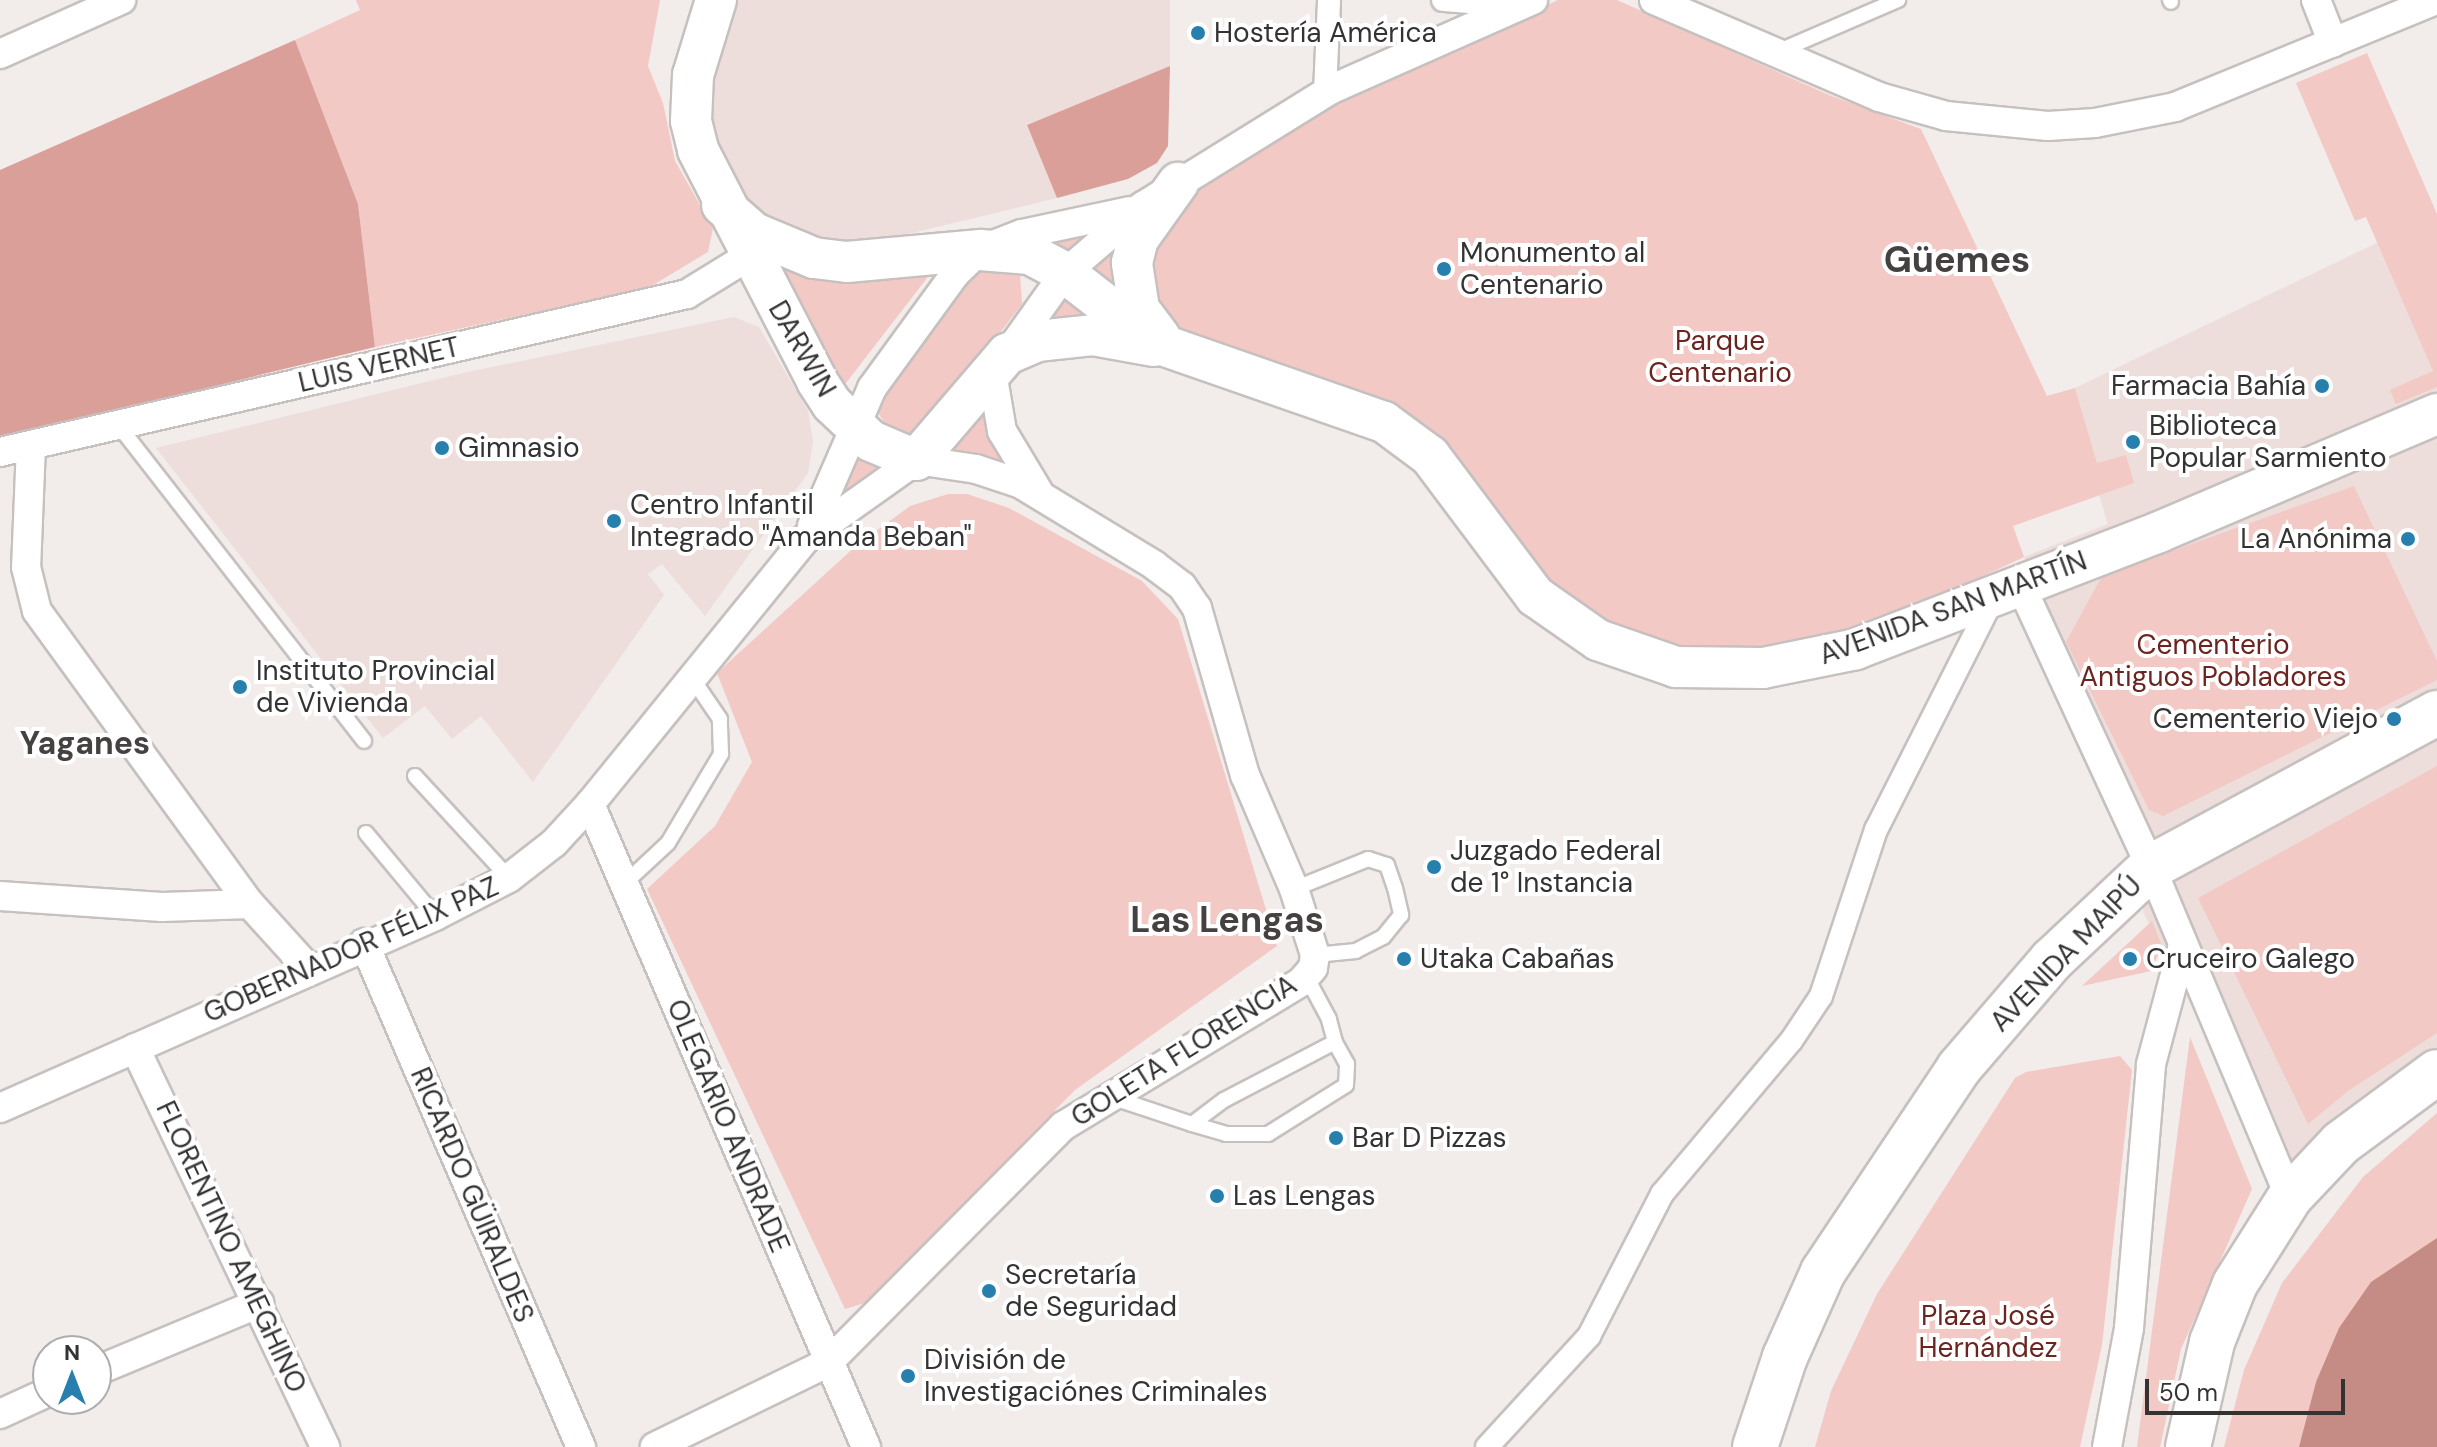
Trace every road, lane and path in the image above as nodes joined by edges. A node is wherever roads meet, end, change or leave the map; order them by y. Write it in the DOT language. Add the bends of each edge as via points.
graph roads {
  1 [pos="121,0"];
  2 [pos="716,0"];
  3 [pos="1329,0"];
  4 [pos="1443,0"];
  5 [pos="1654,0"];
  6 [pos="1898,0"];
  7 [pos="2316,0"];
  8 [pos="2436,0"];
  9 [pos="1526,3"];
  10 [pos="2333,43"];
  11 [pos="1777,53"];
  12 [pos="0,54"];
  13 [pos="1325,93"];
  14 [pos="1178,183"];
  15 [pos="722,205"];
  16 [pos="1143,206"];
  17 [pos="980,250"];
  18 [pos="749,256"];
  19 [pos="1065,273"];
  20 [pos="1171,349"];
  21 [pos="1000,363"];
  22 [pos="2437,414"];
  23 [pos="854,425"];
  24 [pos="119,426"];
  25 [pos="31,445"];
  26 [pos="0,452"];
  27 [pos="916,460"];
  28 [pos="1041,494"];
  29 [pos="805,539"];
  30 [pos="2008,591"];
  31 [pos="692,678"];
  32 [pos="2437,713"];
  33 [pos="364,741"];
  34 [pos="415,776"];
  35 [pos="590,804"];
  36 [pos="366,833"];
  37 [pos="2151,867"];
  38 [pos="509,878"];
  39 [pos="624,884"];
  40 [pos="1294,889"];
  41 [pos="0,896"];
  42 [pos="250,904"];
  43 [pos="435,916"];
  44 [pos="364,943"];
  45 [pos="2182,948"];
  46 [pos="1311,966"];
  47 [pos="308,968"];
  48 [pos="1335,1042"];
  49 [pos="135,1048"];
  50 [pos="2437,1072"];
  51 [pos="1107,1095"];
  52 [pos="1,1106"];
  53 [pos="1192,1124"];
  54 [pos="2290,1197"];
  55 [pos="259,1303"];
  56 [pos="829,1362"];
  57 [pos="112,1364"];
  58 [pos="32,1399"];
  59 [pos="0,1414"];
  60 [pos="325,1447"];
  61 [pos="581,1447"];
  62 [pos="655,1447"];
  63 [pos="866,1447"];
  64 [pos="1487,1447"];
  65 [pos="1755,1447"];
  66 [pos="2107,1447"];
  67 [pos="2188,1447"];
  1 -- 12 [label="street"];
  2 -- 15 [label="main road, DARWIN" via="690,100 698,150"];
  3 -- 13 [label="street"];
  4 -- 9 [label="street"];
  5 -- 11 [label="street"];
  6 -- 11 [label="lane"];
  7 -- 10 [label="street"];
  8 -- 10 [label="street"];
  9 -- 13 [label="street, GOBERNADOR FÉLIX PAZ"];
  10 -- 11 [label="street" via="2175,107 2048,126 1934,113 1879,97"];
  13 -- 14 [label="street, GOBERNADOR FÉLIX PAZ"];
  14 -- 16 [label="street, GOBERNADOR FÉLIX PAZ"];
  14 -- 20 [label="main road" via="1138,239 1132,263 1139,309"];
  15 -- 17 [label="main road, DARWIN" via="754,233 814,258 895,260"];
  15 -- 18 [label="main road, DARWIN"];
  16 -- 17 [label="street, GOBERNADOR FÉLIX PAZ" via="1022,234"];
  16 -- 19 [label="street, GOBERNADOR FÉLIX PAZ"];
  17 -- 19 [label="main road" via="1030,254"];
  17 -- 23 [label="street, GOBERNADOR FÉLIX PAZ" via="889,360"];
  18 -- 23 [label="main road, DARWIN" via="817,381"];
  18 -- 24 [label="street, LUIS VERNET" via="687,294"];
  19 -- 20 [label="main road, AVENIDA SAN MARTÍN" via="1140,333"];
  19 -- 21 [label="street, GOBERNADOR FÉLIX PAZ"];
  20 -- 21 [label="main road, AVENIDA SAN MARTÍN" via="1064,335"];
  20 -- 30 [label="main road, AVENIDA SAN MARTÍN" via="1359,412 1411,438 1535,596 1565,620 1636,657 1717,671 1763,668 1856,649"];
  21 -- 27 [label="main road, GOBERNADOR FÉLIX PAZ"];
  21 -- 28 [label="street" via="1002,431"];
  22 -- 30 [label="main road, AVENIDA SAN MARTÍN"];
  23 -- 27 [label="main road, DARWIN" via="893,454"];
  23 -- 29 [label="street, GOBERNADOR FÉLIX PAZ"];
  24 -- 25 [label="street, LUIS VERNET"];
  24 -- 33 [label="lane"];
  25 -- 26 [label="street, LUIS VERNET"];
  25 -- 42 [label="street" via="26,567 37,611"];
  27 -- 28 [label="street, GOLETA FLORENCIA" via="976,469"];
  27 -- 29 [label="street, GOBERNADOR FÉLIX PAZ"];
  28 -- 40 [label="street, GOLETA FLORENCIA" via="1154,565 1182,586 1197,608 1245,775"];
  29 -- 31 [label="street, GOBERNADOR FÉLIX PAZ"];
  30 -- 37 [label="street"];
  30 -- 64 [label="street" via="1888,802 1815,1007 1662,1194 1589,1336"];
  31 -- 35 [label="street, GOBERNADOR FÉLIX PAZ"];
  31 -- 39 [label="lane" via="720,719 721,754 668,843"];
  32 -- 37 [label="main road, AVENIDA MAIPÚ"];
  34 -- 38 [label="lane"];
  35 -- 38 [label="street, GOBERNADOR FÉLIX PAZ" via="554,843"];
  35 -- 39 [label="street, OLEGARIO ANDRADE"];
  36 -- 43 [label="lane"];
  37 -- 45 [label="street"];
  37 -- 65 [label="main road, AVENIDA MAIPÚ" via="2052,960 1959,1068 1823,1272 1785,1357"];
  38 -- 43 [label="street, GOBERNADOR FÉLIX PAZ"];
  39 -- 56 [label="street, OLEGARIO ANDRADE"];
  40 -- 46 [label="street, GOLETA FLORENCIA"];
  40 -- 46 [label="lane" via="1368,859 1387,865 1401,915 1383,937"];
  41 -- 42 [label="street" via="162,907"];
  42 -- 47 [label="street"];
  43 -- 44 [label="street, GOBERNADOR FÉLIX PAZ"];
  44 -- 47 [label="street, GOBERNADOR FÉLIX PAZ"];
  44 -- 61 [label="street, RICARDO GÜIRALDES"];
  45 -- 54 [label="street"];
  45 -- 66 [label="street" via="2151,1064 2128,1339"];
  46 -- 48 [label="lane"];
  46 -- 51 [label="street, GOLETA FLORENCIA"];
  47 -- 49 [label="street, GOBERNADOR FÉLIX PAZ"];
  48 -- 53 [label="lane" via="1224,1100"];
  48 -- 53 [label="lane" via="1347,1064 1346,1085 1268,1134 1226,1134"];
  49 -- 52 [label="street, GOBERNADOR FÉLIX PAZ"];
  49 -- 55 [label="street, FLORENTINO AMEGHINO"];
  50 -- 54 [label="main road" via="2341,1143"];
  51 -- 53 [label="lane"];
  51 -- 56 [label="street, GOLETA FLORENCIA" via="1063,1126"];
  54 -- 67 [label="main road" via="2235,1284 2212,1342"];
  55 -- 57 [label="street"];
  55 -- 60 [label="street, FLORENTINO AMEGHINO"];
  56 -- 62 [label="street, GOLETA FLORENCIA"];
  56 -- 63 [label="street, OLEGARIO ANDRADE"];
  58 -- 59 [label="street"];
}
